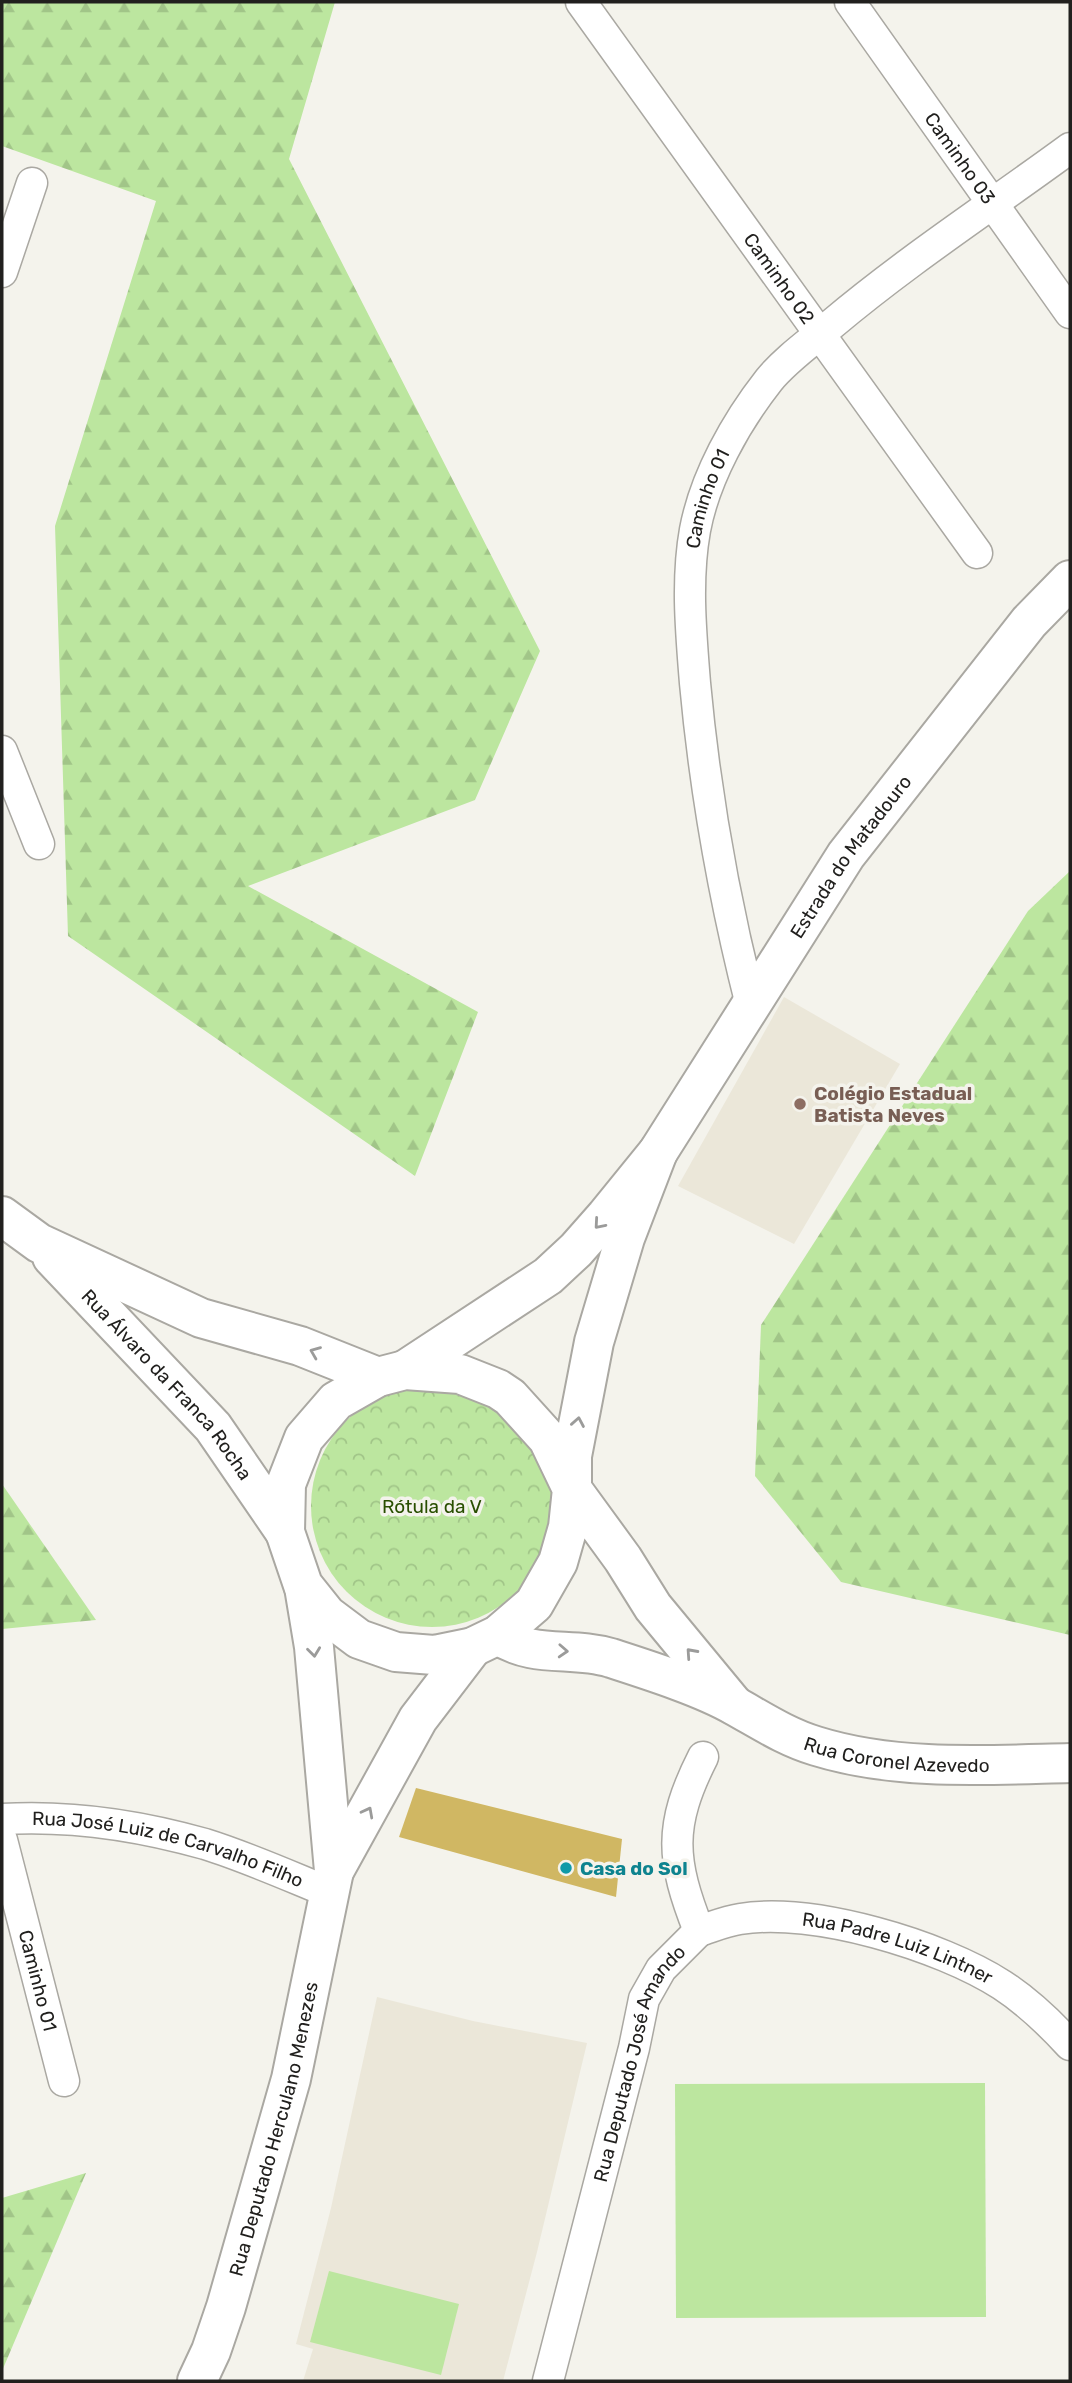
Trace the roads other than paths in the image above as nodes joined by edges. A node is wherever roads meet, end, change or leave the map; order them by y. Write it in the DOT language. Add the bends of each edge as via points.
graph roads {
  1 [pos="580,2"];
  2 [pos="850,2"];
  3 [pos="1070,148"];
  4 [pos="32,183"];
  5 [pos="995,203"];
  6 [pos="2,272"];
  7 [pos="1070,313"];
  8 [pos="820,334"];
  9 [pos="977,553"];
  10 [pos="1070,580"];
  11 [pos="2,751"];
  12 [pos="39,844"];
  13 [pos="751,1005"];
  14 [pos="658,1152"];
  15 [pos="2,1216"];
  16 [pos="39,1242"];
  17 [pos="391,1374"];
  18 [pos="572,1489"];
  19 [pos="285,1532"];
  20 [pos="303,1585"];
  21 [pos="485,1641"];
  22 [pos="734,1705"];
  23 [pos="703,1757"];
  24 [pos="1070,1763"];
  25 [pos="2,1819"];
  26 [pos="2,1840"];
  27 [pos="333,1882"];
  28 [pos="699,1931"];
  29 [pos="1070,2045"];
  30 [pos="64,2081"];
  31 [pos="197,2381"];
  32 [pos="548,2381"];
  1 -- 8 [label="street, Caminho 02"];
  2 -- 5 [label="street, Caminho 03"];
  3 -- 5 [label="street, Caminho 01"];
  4 -- 6 [label="street"];
  5 -- 7 [label="street, Caminho 03"];
  5 -- 8 [label="street, Caminho 01" via="878,285"];
  8 -- 9 [label="street, Caminho 02"];
  8 -- 13 [label="street, Caminho 01" via="771,378 739,422 704,495 690,572 698,715 716,847"];
  10 -- 13 [label="main road, Estrada do Matadouro" via="1029,622 846,855"];
  11 -- 12 [label="street"];
  13 -- 14 [label="main road, Estrada do Matadouro"];
  14 -- 17 [label="main road, Estrada do Matadouro, one-way" via="576,1250 548,1276"];
  18 -- 14 [label="main road, Estrada do Matadouro, one-way" via="572,1456 594,1342 625,1238"];
  15 -- 16 [label="main road, Rua Álvaro da Franca Rocha"];
  17 -- 16 [label="main road, Rua Álvaro da Franca Rocha, one-way" via="201,1318"];
  16 -- 19 [label="main road, Rua Álvaro da Franca Rocha" via="213,1427"];
  17 -- 18 [label="main road, Rua Álvaro da Franca Rocha" via="460,1374 498,1389 548,1438"];
  17 -- 19 [label="main road, Estrada do Matadouro" via="336,1401 304,1438 286,1483"];
  18 -- 21 [label="main road, Estrada do Matadouro" via="558,1562 534,1604"];
  22 -- 18 [label="main road, Rua Coronel Azevedo, one-way" via="653,1607"];
  19 -- 20 [label="main road"];
  20 -- 21 [label="main road" via="327,1615 359,1639 396,1652 435,1655"];
  20 -- 27 [label="main road, Rua Deputado Herculano Menezes, one-way" via="314,1647"];
  21 -- 22 [label="main road, Rua Coronel Azevedo, one-way" via="607,1657"];
  27 -- 21 [label="main road, Rua Deputado Herculano Menezes, one-way" via="418,1720"];
  22 -- 24 [label="main road, Rua Coronel Azevedo" via="772,1729 816,1746 875,1759"];
  23 -- 28 [label="street, Rua Deputado José Amando" via="685,1797 676,1839 685,1895"];
  25 -- 27 [label="street, Rua José Luiz de Carvalho Filho" via="38,1817 138,1827"];
  26 -- 30 [label="street, Caminho 01"];
  27 -- 31 [label="main road, Rua Deputado Herculano Menezes" via="270,2157 226,2307"];
  28 -- 29 [label="street, Rua Padre Luiz Lintner" via="739,1919 772,1917 842,1925 893,1939 956,1960 1001,1984 1045,2017"];
  28 -- 32 [label="street, Rua Deputado José Amando" via="661,1969 644,1999"];
}
